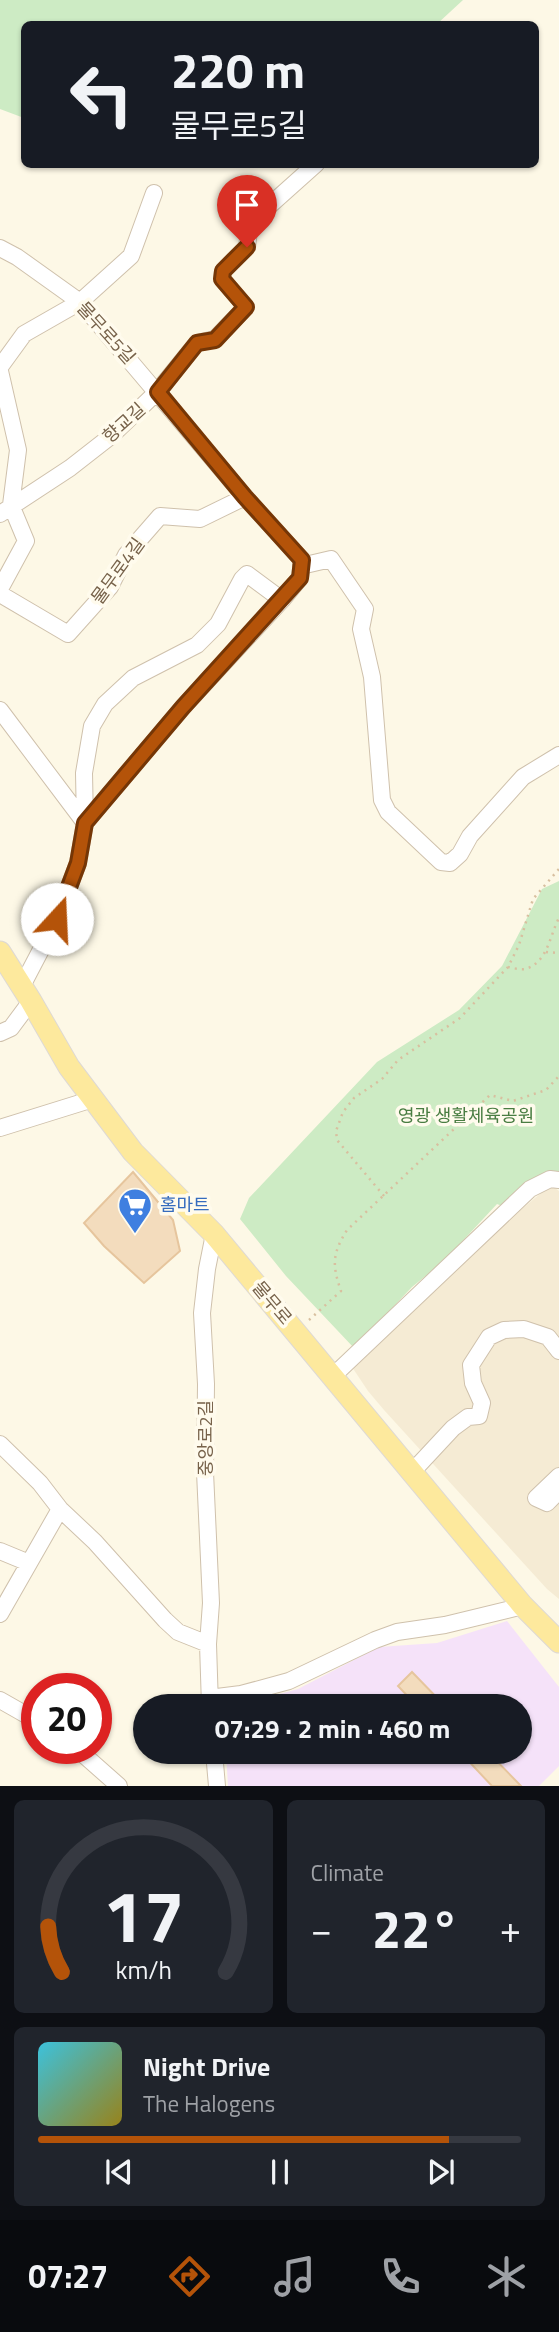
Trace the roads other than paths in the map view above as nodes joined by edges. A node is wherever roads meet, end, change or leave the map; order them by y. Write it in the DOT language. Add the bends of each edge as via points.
graph roads {
  1 [pos="312,168"];
  2 [pos="153,192"];
  3 [pos="0,248"];
  4 [pos="80,302"];
  5 [pos="0,369"];
  6 [pos="158,392"];
  7 [pos="245,497"];
  8 [pos="6,509"];
  9 [pos="301,566"];
  10 [pos="0,589"];
  11 [pos="0,594"];
  12 [pos="282,600"];
  13 [pos="0,710"];
  14 [pos="559,755"];
  15 [pos="85,823"];
  16 [pos="0,952"];
  17 [pos="27,994"];
  18 [pos="0,1033"];
  19 [pos="93,1099"];
  20 [pos="0,1128"];
  21 [pos="559,1180"];
  22 [pos="215,1234"];
  23 [pos="559,1351"];
  24 [pos="333,1377"];
  25 [pos="0,1444"];
  26 [pos="412,1472"];
  27 [pos="559,1476"];
  28 [pos="559,1491"];
  29 [pos="60,1509"];
  30 [pos="0,1551"];
  31 [pos="29,1563"];
  32 [pos="523,1606"];
  33 [pos="0,1614"];
  34 [pos="559,1642"];
  35 [pos="208,1644"];
  36 [pos="209,1694"];
  37 [pos="242,1694"];
  38 [pos="0,1700"];
  39 [pos="21,1712"];
  40 [pos="94,1764"];
  41 [pos="215,1764"];
  42 [pos="119,1786"];
  43 [pos="217,1786"];
  1 -- 6 [label="street, 향교길" via="250,223 247,247 223,271 222,279 246,307 215,340 197,343"];
  2 -- 4 [label="street" via="131,256"];
  3 -- 4 [label="street, 물무로5길"];
  4 -- 5 [label="street" via="24,334"];
  4 -- 6 [label="street, 물무로5길"];
  5 -- 8 [label="street" via="18,450"];
  6 -- 7 [label="street, 물무로5길"];
  6 -- 8 [label="street, 향교길" via="71,468"];
  7 -- 9 [label="street, 물무로5길" via="302,560"];
  7 -- 11 [label="street, 물무로4길" via="200,519 160,516 126,555 110,587 68,634"];
  8 -- 10 [label="street" via="26,541"];
  9 -- 12 [label="street" via="300,578"];
  9 -- 14 [label="street" via="331,559 365,609 361,629 372,677 382,800 388,812 441,862 450,863 460,854 523,777"];
  12 -- 15 [label="street"];
  12 -- 15 [label="street" via="247,574 218,624 197,645 133,678 105,704 92,726 84,773"];
  13 -- 15 [label="street"];
  15 -- 17 [label="street" via="78,863"];
  16 -- 17 [label="main road, 물무로"];
  17 -- 18 [label="street" via="11,1027"];
  17 -- 19 [label="main road, 물무로"];
  19 -- 20 [label="street"];
  19 -- 22 [label="main road, 물무로" via="133,1152"];
  21 -- 24 [label="street" via="550,1179 530,1189"];
  22 -- 24 [label="main road, 물무로"];
  22 -- 35 [label="street, 중앙로2길" via="202,1312 211,1603"];
  23 -- 26 [label="street" via="548,1337 524,1329 489,1337 471,1364 482,1403 478,1416 453,1428"];
  24 -- 26 [label="main road, 물무로"];
  25 -- 29 [label="street"];
  26 -- 32 [label="main road, 물무로"];
  27 -- 28 [label="street" via="536,1499 547,1503"];
  29 -- 31 [label="street"];
  29 -- 35 [label="street" via="178,1632"];
  30 -- 31 [label="street"];
  31 -- 33 [label="street"];
  32 -- 34 [label="main road, 물무로"];
  32 -- 37 [label="street" via="397,1632 289,1681"];
  35 -- 36 [label="street, 중앙로2길"];
  38 -- 39 [label="street"];
  40 -- 42 [label="street"];
  41 -- 43 [label="street"];
}
